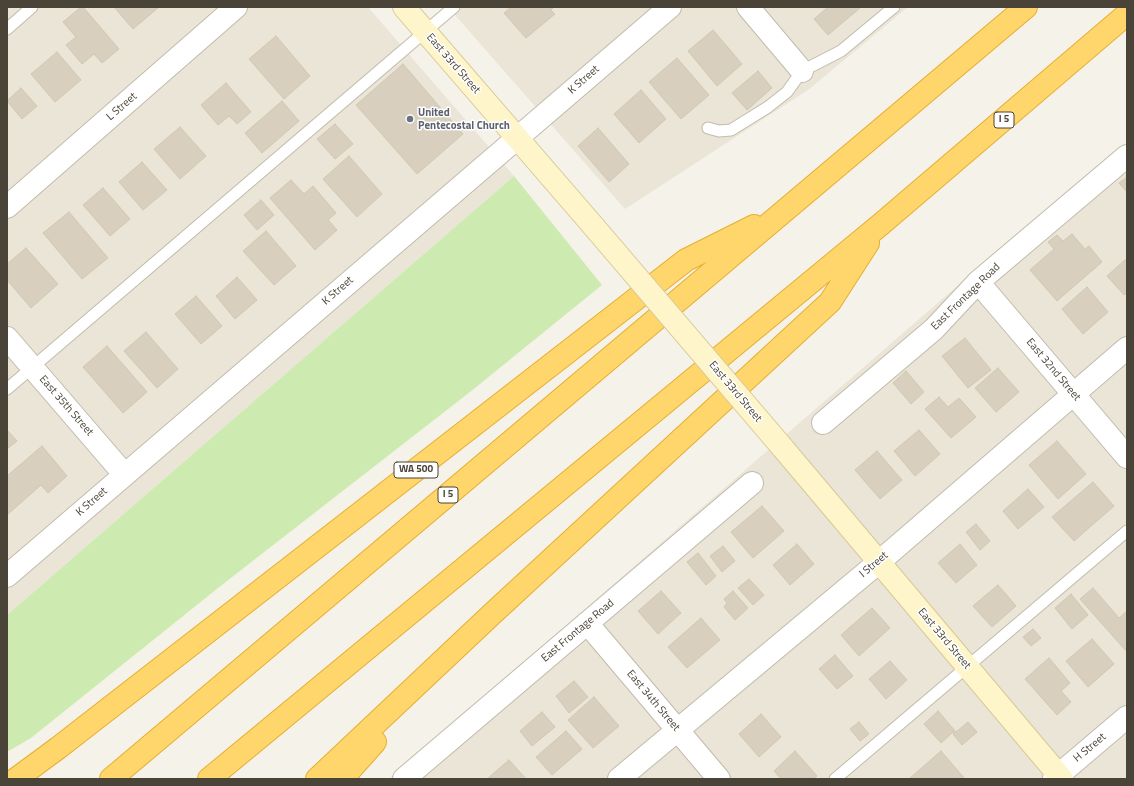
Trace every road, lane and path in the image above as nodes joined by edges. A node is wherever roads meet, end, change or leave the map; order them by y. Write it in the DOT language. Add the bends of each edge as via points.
graph roads {
  1 [pos="32,7"];
  2 [pos="236,7"];
  3 [pos="404,7"];
  4 [pos="454,7"];
  5 [pos="670,7"];
  6 [pos="748,7"];
  7 [pos="894,7"];
  8 [pos="1026,7"];
  9 [pos="1127,14"];
  10 [pos="7,29"];
  11 [pos="425,31"];
  12 [pos="802,71"];
  13 [pos="708,128"];
  14 [pos="517,138"];
  15 [pos="1127,156"];
  16 [pos="7,207"];
  17 [pos="785,211"];
  18 [pos="880,225"];
  19 [pos="978,282"];
  20 [pos="7,338"];
  21 [pos="1127,348"];
  22 [pos="32,368"];
  23 [pos="7,389"];
  24 [pos="1073,394"];
  25 [pos="823,423"];
  26 [pos="1127,457"];
  27 [pos="124,474"];
  28 [pos="752,483"];
  29 [pos="1127,531"];
  30 [pos="879,562"];
  31 [pos="7,576"];
  32 [pos="492,614"];
  33 [pos="587,623"];
  34 [pos="967,667"];
  35 [pos="1127,717"];
  36 [pos="677,730"];
  37 [pos="58,748"];
  38 [pos="7,778"];
  39 [pos="1058,778"];
  40 [pos="16,779"];
  41 [pos="111,779"];
  42 [pos="209,779"];
  43 [pos="317,779"];
  44 [pos="342,779"];
  45 [pos="404,779"];
  46 [pos="619,779"];
  47 [pos="719,779"];
  48 [pos="835,779"];
  1 -- 10 [label="lane"];
  2 -- 16 [label="street, L Street"];
  3 -- 11 [label="street, East 33rd Street"];
  4 -- 11 [label="lane"];
  5 -- 14 [label="street, K Street"];
  6 -- 12 [label="street"];
  7 -- 12 [label="lane" via="841,51"];
  8 -- 17 [label="highway, I 5"];
  9 -- 18 [label="highway, I 5"];
  11 -- 14 [label="street, East 33rd Street"];
  11 -- 22 [label="lane"];
  12 -- 13 [label="lane" via="787,92 731,130 719,131"];
  14 -- 27 [label="street, K Street"];
  14 -- 30 [label="street, East 33rd Street, bridge"];
  15 -- 19 [label="street, East Frontage Road"];
  17 -- 37 [label="highway, WA 500" via="686,260"];
  17 -- 41 [label="highway, I 5"];
  18 -- 32 [label="highway" via="830,302"];
  18 -- 42 [label="highway, I 5"];
  19 -- 24 [label="street, East 32nd Street"];
  19 -- 25 [label="street, East Frontage Road" via="934,328"];
  20 -- 22 [label="street, East 35th Street"];
  21 -- 24 [label="street, I Street"];
  22 -- 23 [label="lane"];
  22 -- 27 [label="street, East 35th Street"];
  24 -- 26 [label="street, East 32nd Street"];
  24 -- 30 [label="street, I Street"];
  27 -- 31 [label="street, K Street"];
  28 -- 33 [label="street, East Frontage Road"];
  29 -- 34 [label="lane"];
  30 -- 34 [label="street, East 33rd Street"];
  30 -- 36 [label="street, I Street"];
  32 -- 43 [label="highway"];
  32 -- 44 [label="highway"];
  33 -- 36 [label="street, East 34th Street"];
  33 -- 45 [label="street, East Frontage Road"];
  34 -- 39 [label="street, East 33rd Street"];
  34 -- 48 [label="lane"];
  35 -- 39 [label="street, H Street"];
  36 -- 46 [label="street, I Street"];
  36 -- 47 [label="street, East 34th Street"];
  37 -- 38 [label="highway, WA 500"];
  37 -- 40 [label="highway"];
}
